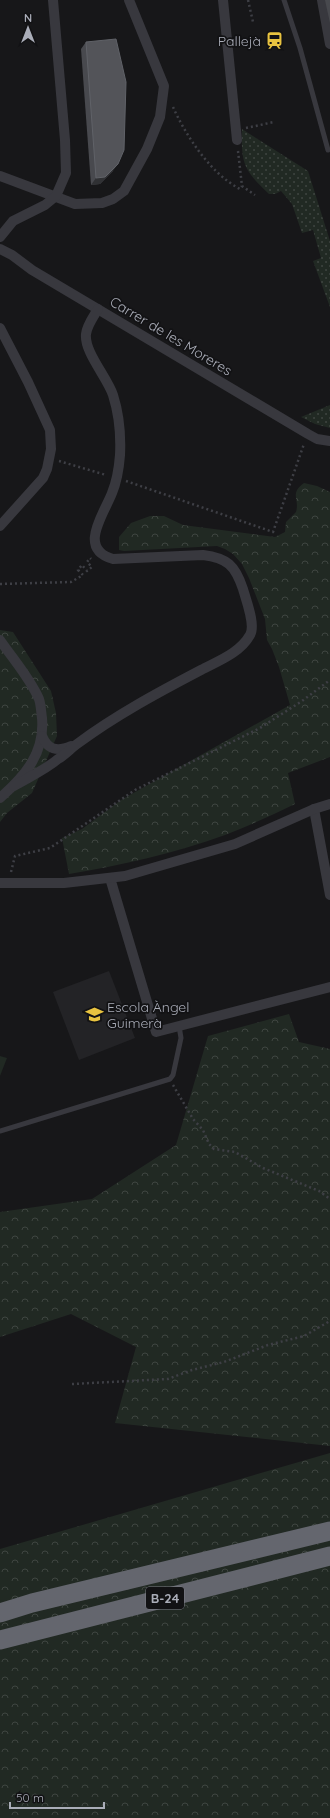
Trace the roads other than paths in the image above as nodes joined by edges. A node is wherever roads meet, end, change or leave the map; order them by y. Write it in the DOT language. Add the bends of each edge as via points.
graph roads {
  1 [pos="53,0"];
  2 [pos="128,0"];
  3 [pos="222,0"];
  4 [pos="284,0"];
  5 [pos="322,0"];
  6 [pos="330,44"];
  7 [pos="237,140"];
  8 [pos="328,150"];
  9 [pos="0,176"];
  10 [pos="56,196"];
  11 [pos="0,238"];
  12 [pos="0,249"];
  13 [pos="98,309"];
  14 [pos="0,328"];
  15 [pos="330,441"];
  16 [pos="0,526"];
  17 [pos="0,640"];
  18 [pos="42,736"];
  19 [pos="77,744"];
  20 [pos="14,786"];
  21 [pos="0,798"];
  22 [pos="330,804"];
  23 [pos="314,809"];
  24 [pos="110,878"];
  25 [pos="0,883"];
  26 [pos="330,895"];
  27 [pos="330,987"];
  28 [pos="179,1026"];
  29 [pos="0,1131"];
  30 [pos="330,1531"];
  31 [pos="330,1556"];
  32 [pos="0,1613"];
  33 [pos="0,1640"];
  1 -- 10 [label="street" via="66,163 64,182"];
  2 -- 10 [label="street" via="164,86 160,117 147,150 124,191 102,204 74,204"];
  3 -- 7 [label="street"];
  4 -- 8 [label="lane"];
  5 -- 6 [label="street"];
  9 -- 10 [label="street"];
  10 -- 11 [label="street" via="13,221"];
  12 -- 13 [label="street, Carrer de les Moreres"];
  13 -- 15 [label="street, Carrer de les Moreres" via="308,434 317,439"];
  13 -- 19 [label="street" via="86,334 88,347 112,393 118,415 120,446 117,478 95,530 94,539 104,556 124,560 202,556 227,561 240,581 252,620 251,634 232,654 145,699"];
  14 -- 16 [label="street" via="42,411 50,430 52,449 43,478"];
  17 -- 18 [label="street" via="39,700"];
  18 -- 19 [label="street" via="52,749 58,750"];
  18 -- 20 [label="street" via="29,768"];
  19 -- 20 [label="street" via="57,760"];
  20 -- 21 [label="street"];
  22 -- 23 [label="street"];
  23 -- 24 [label="street" via="235,844 125,876"];
  23 -- 26 [label="street"];
  24 -- 25 [label="street" via="64,883"];
  24 -- 28 [label="street" via="156,1032"];
  27 -- 28 [label="street"];
  28 -- 29 [label="lane" via="181,1038 170,1079"];
  30 -- 32 [label="highway, B-24"];
  31 -- 33 [label="highway, B-24"];
}
